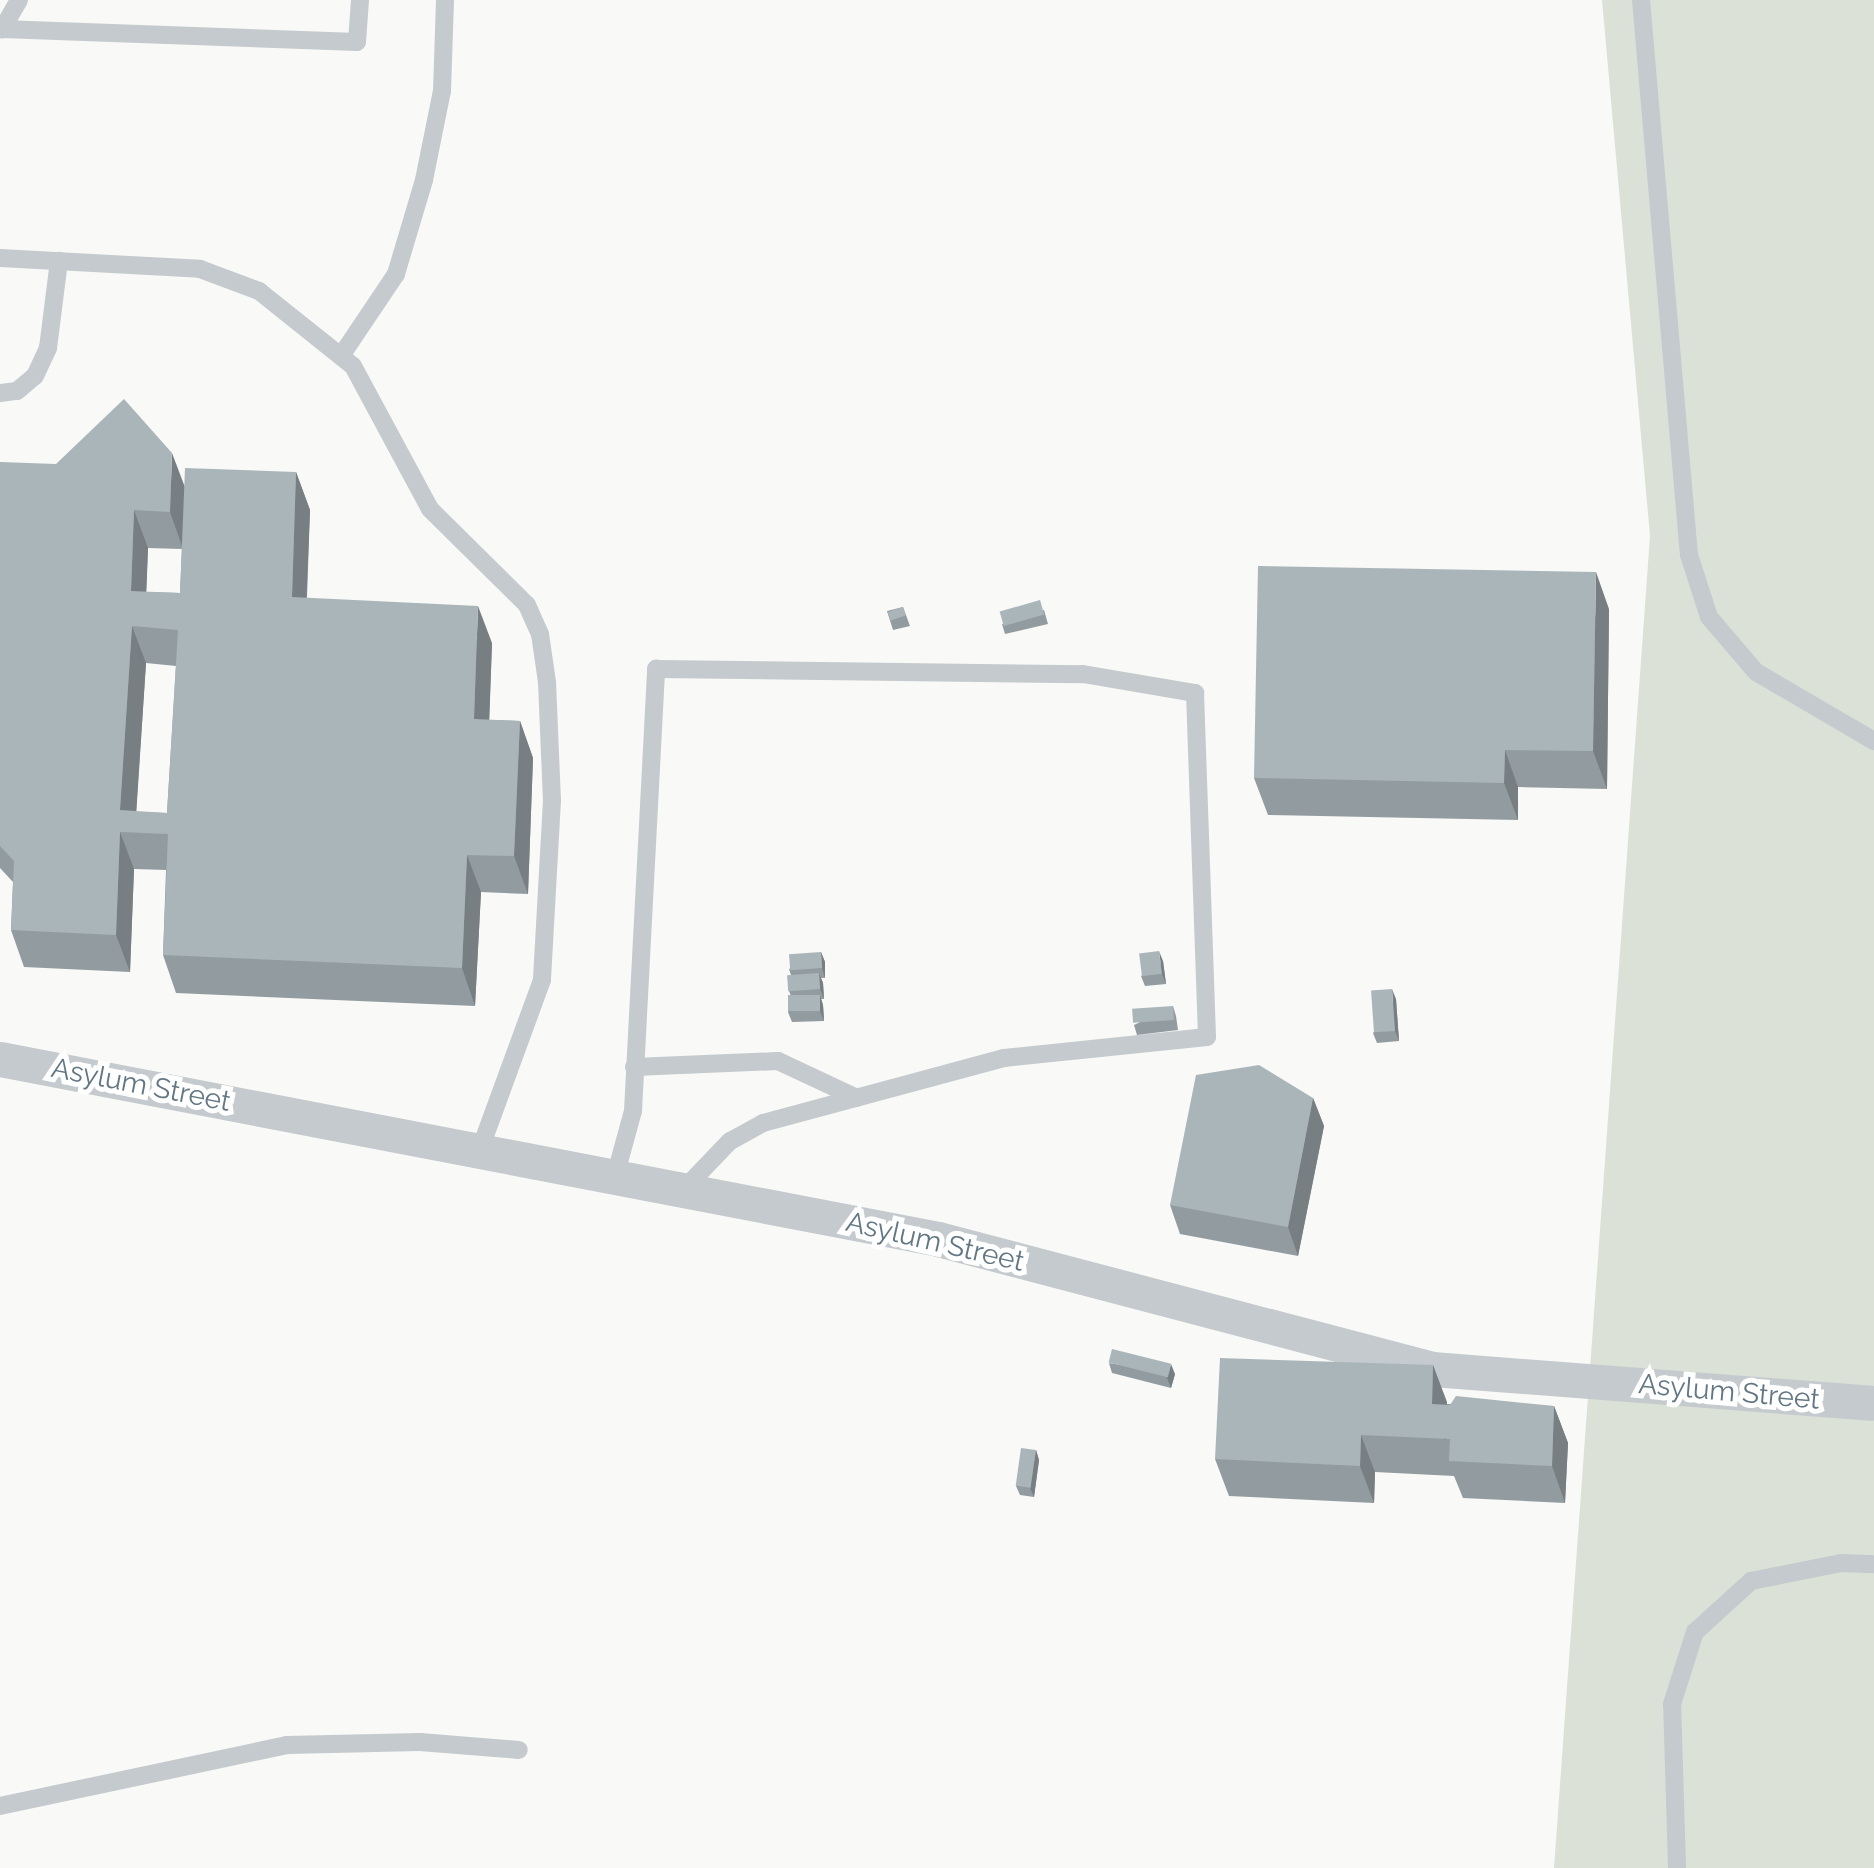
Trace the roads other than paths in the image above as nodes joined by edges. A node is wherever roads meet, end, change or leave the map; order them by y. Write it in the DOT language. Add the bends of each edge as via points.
graph roads {
  1 [pos="19,0"];
  2 [pos="360,0"];
  3 [pos="445,0"];
  4 [pos="1640,0"];
  5 [pos="0,258"];
  6 [pos="59,261"];
  7 [pos="341,356"];
  8 [pos="0,394"];
  9 [pos="1874,741"];
  10 [pos="0,1059"];
  11 [pos="634,1067"];
  12 [pos="856,1098"];
  13 [pos="481,1147"];
  14 [pos="616,1174"];
  15 [pos="684,1188"];
  16 [pos="1873,1403"];
  17 [pos="1874,1564"];
  18 [pos="520,1750"];
  19 [pos="0,1806"];
  20 [pos="1677,1868"];
  1 -- 2 [label="lane" via="2,29 357,42"];
  3 -- 7 [label="lane" via="442,91 424,180 396,274"];
  4 -- 9 [label="lane" via="1689,555 1708,616 1756,672"];
  5 -- 6 [label="lane"];
  6 -- 7 [label="lane" via="200,269 259,290"];
  6 -- 8 [label="lane" via="48,348 35,376 17,391"];
  7 -- 13 [label="lane" via="353,366 430,509 527,604 540,634 552,800 542,980"];
  10 -- 13 [label="street, Asylum Street"];
  11 -- 12 [label="lane" via="778,1061"];
  11 -- 12 [label="lane" via="656,668 1083,674 1195,693 1208,1037 1004,1058"];
  11 -- 14 [label="lane" via="633,1111"];
  12 -- 15 [label="lane" via="763,1123 730,1141"];
  13 -- 14 [label="street, Asylum Street"];
  14 -- 15 [label="street, Asylum Street"];
  15 -- 16 [label="street, Asylum Street" via="938,1239 1432,1369"];
  17 -- 20 [label="lane" via="1841,1563 1751,1581 1695,1632 1672,1704"];
  18 -- 19 [label="lane" via="420,1742 286,1745"];
}
